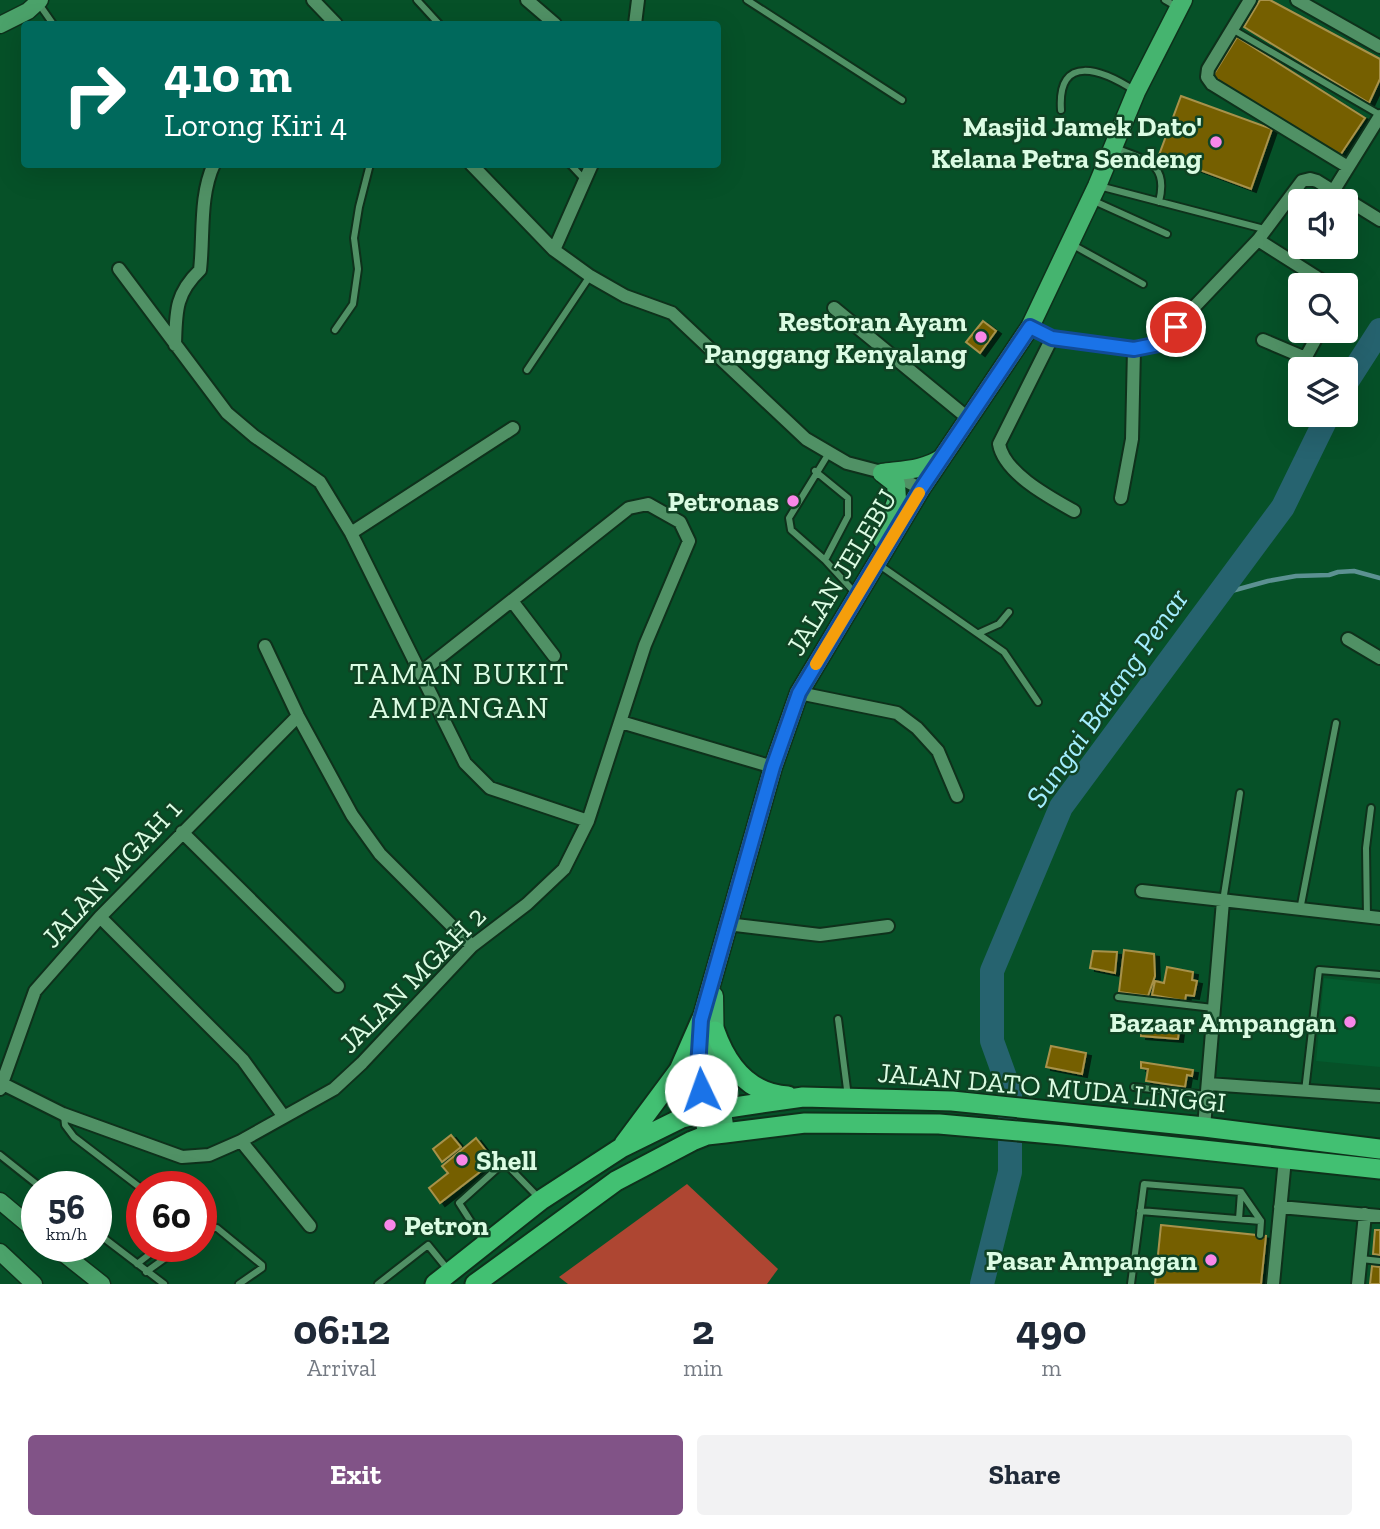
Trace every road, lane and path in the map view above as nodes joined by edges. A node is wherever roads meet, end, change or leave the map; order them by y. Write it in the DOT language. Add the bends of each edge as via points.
graph roads {
  1 [pos="313,0"];
  2 [pos="417,0"];
  3 [pos="527,0"];
  4 [pos="638,0"];
  5 [pos="747,0"];
  6 [pos="1250,0"];
  7 [pos="1297,0"];
  8 [pos="39,1"];
  9 [pos="1176,3"];
  10 [pos="51,21"];
  11 [pos="333,21"];
  12 [pos="436,21"];
  13 [pos="552,21"];
  14 [pos="635,21"];
  15 [pos="0,25"];
  16 [pos="1232,29"];
  17 [pos="1380,47"];
  18 [pos="1136,92"];
  19 [pos="902,100"];
  20 [pos="1061,110"];
  21 [pos="1380,116"];
  22 [pos="1114,148"];
  23 [pos="1348,167"];
  24 [pos="212,168"];
  25 [pos="369,168"];
  26 [pos="475,168"];
  27 [pos="574,168"];
  28 [pos="590,168"];
  29 [pos="586,180"];
  30 [pos="1296,189"];
  31 [pos="1332,189"];
  32 [pos="1335,189"];
  33 [pos="1093,192"];
  34 [pos="1288,199"];
  35 [pos="1159,202"];
  36 [pos="1358,206"];
  37 [pos="1380,220"];
  38 [pos="1167,234"];
  39 [pos="1261,235"];
  40 [pos="1068,242"];
  41 [pos="554,250"];
  42 [pos="119,270"];
  43 [pos="1313,273"];
  44 [pos="590,276"];
  45 [pos="1143,284"];
  46 [pos="834,308"];
  47 [pos="1030,327"];
  48 [pos="335,330"];
  49 [pos="1052,338"];
  50 [pos="1263,340"];
  51 [pos="1314,343"];
  52 [pos="175,346"];
  53 [pos="1134,349"];
  54 [pos="527,370"];
  55 [pos="969,419"];
  56 [pos="513,428"];
  57 [pos="829,453"];
  58 [pos="944,457"];
  59 [pos="815,471"];
  60 [pos="882,473"];
  61 [pos="921,489"];
  62 [pos="1121,498"];
  63 [pos="1074,511"];
  64 [pos="351,534"];
  65 [pos="825,561"];
  66 [pos="878,564"];
  67 [pos="862,590"];
  68 [pos="512,601"];
  69 [pos="1009,612"];
  70 [pos="979,633"];
  71 [pos="1348,639"];
  72 [pos="265,646"];
  73 [pos="554,656"];
  74 [pos="1380,658"];
  75 [pos="420,673"];
  76 [pos="799,693"];
  77 [pos="1038,702"];
  78 [pos="298,716"];
  79 [pos="621,722"];
  80 [pos="1336,723"];
  81 [pos="773,767"];
  82 [pos="1240,793"];
  83 [pos="957,796"];
  84 [pos="1371,808"];
  85 [pos="588,821"];
  86 [pos="182,832"];
  87 [pos="1142,891"];
  88 [pos="1223,901"];
  89 [pos="1300,910"];
  90 [pos="100,917"];
  91 [pos="1373,918"];
  92 [pos="727,924"];
  93 [pos="888,926"];
  94 [pos="472,946"];
  95 [pos="1380,975"];
  96 [pos="338,986"];
  97 [pos="1118,997"];
  98 [pos="1214,1008"];
  99 [pos="838,1019"];
  100 [pos="708,1025"];
  101 [pos="2,1087"];
  102 [pos="1134,1087"];
  103 [pos="1208,1090"];
  104 [pos="1305,1091"];
  105 [pos="1380,1096"];
  106 [pos="803,1097"];
  107 [pos="848,1099"];
  108 [pos="712,1110"];
  109 [pos="63,1114"];
  110 [pos="284,1117"];
  111 [pos="1204,1127"];
  112 [pos="716,1134"];
  113 [pos="241,1141"];
  114 [pos="621,1148"];
  115 [pos="1380,1149"];
  116 [pos="0,1155"];
  117 [pos="1285,1158"];
  118 [pos="1380,1169"];
  119 [pos="21,1171"];
  120 [pos="126,1177"];
  121 [pos="1241,1192"];
  122 [pos="541,1200"];
  123 [pos="0,1202"];
  124 [pos="1280,1207"];
  125 [pos="1140,1211"];
  126 [pos="1365,1214"];
  127 [pos="1380,1216"];
  128 [pos="21,1219"];
  129 [pos="1239,1219"];
  130 [pos="1261,1221"];
  131 [pos="310,1226"];
  132 [pos="217,1228"];
  133 [pos="1260,1235"];
  134 [pos="485,1244"];
  135 [pos="112,1245"];
  136 [pos="0,1252"];
  137 [pos="1361,1259"];
  138 [pos="1380,1261"];
  139 [pos="74,1262"];
  140 [pos="139,1262"];
  141 [pos="160,1262"];
  142 [pos="136,1264"];
  143 [pos="146,1272"];
  144 [pos="442,1278"];
  145 [pos="34,1284"];
  146 [pos="102,1284"];
  147 [pos="164,1284"];
  148 [pos="239,1284"];
  149 [pos="378,1284"];
  150 [pos="475,1284"];
  151 [pos="1131,1284"];
  152 [pos="1273,1284"];
  153 [pos="1359,1284"];
  1 -- 11 [label="street"];
  2 -- 12 [label="lane"];
  3 -- 13 [label="street"];
  4 -- 14 [label="street"];
  5 -- 19 [label="lane"];
  6 -- 16 [label="street"];
  7 -- 17 [label="street"];
  8 -- 10 [label="lane"];
  8 -- 15 [label="main road"];
  9 -- 18 [label="main road, JALAN JELEBU"];
  16 -- 21 [label="lane"];
  16 -- 23 [label="street" via="1208,69 1212,84"];
  18 -- 20 [label="lane" via="1118,80 1077,71 1067,77 1060,93"];
  18 -- 22 [label="main road, JALAN JELEBU"];
  21 -- 23 [label="street"];
  22 -- 33 [label="main road, JALAN JELEBU"];
  22 -- 35 [label="lane" via="1151,162 1161,174"];
  23 -- 32 [label="street"];
  24 -- 52 [label="street" via="204,208 200,270 180,296"];
  25 -- 48 [label="lane" via="354,238 358,269 353,304"];
  26 -- 41 [label="street"];
  27 -- 29 [label="lane"];
  28 -- 29 [label="street"];
  29 -- 41 [label="street"];
  30 -- 31 [label="street" via="1310,178"];
  33 -- 35 [label="lane"];
  33 -- 38 [label="lane"];
  33 -- 40 [label="main road, JALAN JELEBU"];
  34 -- 39 [label="street"];
  35 -- 39 [label="lane"];
  36 -- 37 [label="street"];
  39 -- 43 [label="street"];
  39 -- 53 [label="street" via="1159,344"];
  40 -- 45 [label="lane"];
  40 -- 47 [label="main road, JALAN JELEBU"];
  41 -- 44 [label="street"];
  42 -- 52 [label="street"];
  44 -- 54 [label="lane"];
  44 -- 57 [label="street" via="625,296 672,313 806,439"];
  46 -- 55 [label="street"];
  47 -- 49 [label="street"];
  47 -- 55 [label="main road, JALAN JELEBU"];
  49 -- 53 [label="street"];
  49 -- 63 [label="street" via="999,444 1000,453 1030,486"];
  50 -- 51 [label="street" via="1303,357"];
  52 -- 64 [label="street" via="227,413 320,482"];
  53 -- 62 [label="street" via="1132,439"];
  55 -- 58 [label="main road, JALAN JELEBU"];
  56 -- 64 [label="street"];
  57 -- 59 [label="lane"];
  57 -- 60 [label="street"];
  58 -- 60 [label="main road" via="915,469"];
  58 -- 61 [label="main road, JALAN JELEBU"];
  59 -- 65 [label="lane" via="848,498 848,516"];
  59 -- 65 [label="lane" via="789,518 791,530"];
  60 -- 61 [label="street"];
  60 -- 67 [label="main road" via="895,484 897,499"];
  61 -- 66 [label="main road, JALAN JELEBU"];
  64 -- 75 [label="street"];
  65 -- 67 [label="lane"];
  66 -- 67 [label="main road, JALAN JELEBU"];
  66 -- 70 [label="lane"];
  67 -- 76 [label="main road, JALAN JELEBU"];
  68 -- 73 [label="street"];
  68 -- 75 [label="street"];
  68 -- 79 [label="street, JALAN MGAH 2" via="629,508 648,504 680,522 689,541 645,645"];
  69 -- 70 [label="lane" via="999,624"];
  70 -- 77 [label="lane" via="1004,652"];
  71 -- 74 [label="street"];
  72 -- 78 [label="street"];
  75 -- 85 [label="street" via="465,763 490,788"];
  76 -- 81 [label="main road, JALAN JELEBU"];
  76 -- 83 [label="street" via="897,713 938,751"];
  78 -- 86 [label="street, JALAN MGAH 1"];
  78 -- 94 [label="street" via="352,816 380,854"];
  79 -- 81 [label="street"];
  79 -- 85 [label="street, JALAN MGAH 2"];
  80 -- 89 [label="lane"];
  81 -- 92 [label="main road, JALAN JELEBU"];
  82 -- 88 [label="lane"];
  84 -- 91 [label="lane" via="1366,848"];
  85 -- 94 [label="street, JALAN MGAH 2" via="564,869"];
  86 -- 90 [label="street, JALAN MGAH 1"];
  86 -- 96 [label="street"];
  87 -- 88 [label="street"];
  88 -- 89 [label="street"];
  88 -- 98 [label="street"];
  89 -- 91 [label="street"];
  90 -- 101 [label="street, JALAN MGAH 1" via="35,991"];
  90 -- 110 [label="street" via="249,1067"];
  92 -- 93 [label="street" via="820,935"];
  92 -- 100 [label="main road, JALAN JELEBU"];
  94 -- 110 [label="street, JALAN MGAH 2" via="353,1072 334,1089"];
  95 -- 104 [label="lane" via="1319,970"];
  97 -- 98 [label="lane"];
  98 -- 103 [label="street"];
  99 -- 107 [label="lane"];
  100 -- 106 [label="highway" via="737,1073 779,1096"];
  100 -- 108 [label="main road, JALAN JELEBU" via="698,1068"];
  100 -- 114 [label="highway"];
  101 -- 109 [label="street, JALAN MGAH 2"];
  102 -- 103 [label="lane"];
  103 -- 104 [label="street"];
  103 -- 111 [label="street"];
  104 -- 105 [label="street"];
  106 -- 107 [label="highway, JALAN DATO MUDA LINGGI"];
  106 -- 108 [label="highway, JALAN DATO MUDA LINGGI"];
  107 -- 111 [label="highway, JALAN DATO MUDA LINGGI" via="952,1101"];
  108 -- 112 [label="main road, JALAN JELEBU"];
  108 -- 114 [label="highway, JALAN DATO MUDA LINGGI" via="682,1118"];
  109 -- 113 [label="street, JALAN MGAH 2" via="183,1157 209,1155"];
  109 -- 120 [label="lane" via="74,1137"];
  110 -- 113 [label="street, JALAN MGAH 2"];
  111 -- 115 [label="highway, JALAN DATO MUDA LINGGI"];
  112 -- 117 [label="highway, JALAN DATO MUDA LINGGI" via="804,1123 939,1124"];
  112 -- 150 [label="highway, JALAN DATO MUDA LINGGI" via="616,1181"];
  113 -- 131 [label="street"];
  114 -- 122 [label="highway, JALAN DATO MUDA LINGGI"];
  116 -- 119 [label="lane"];
  117 -- 118 [label="highway, JALAN DATO MUDA LINGGI"];
  117 -- 124 [label="street"];
  121 -- 125 [label="lane" via="1143,1184"];
  121 -- 129 [label="lane"];
  121 -- 130 [label="lane"];
  122 -- 134 [label="highway, JALAN DATO MUDA LINGGI"];
  122 -- 134 [label="lane" via="508,1166 499,1167 459,1203"];
  123 -- 128 [label="main road"];
  124 -- 126 [label="street"];
  124 -- 152 [label="street"];
  125 -- 129 [label="lane"];
  125 -- 151 [label="lane"];
  126 -- 127 [label="street"];
  126 -- 137 [label="street"];
  129 -- 130 [label="lane"];
  130 -- 133 [label="lane"];
  132 -- 148 [label="lane" via="262,1265"];
  134 -- 144 [label="highway, JALAN DATO MUDA LINGGI"];
  135 -- 142 [label="lane"];
  136 -- 145 [label="main road"];
  137 -- 138 [label="lane"];
  137 -- 153 [label="street"];
  139 -- 146 [label="main road"];
  140 -- 142 [label="lane"];
  141 -- 143 [label="lane"];
  142 -- 143 [label="lane"];
  143 -- 147 [label="lane"];
  144 -- 149 [label="lane" via="428,1245"];
}
